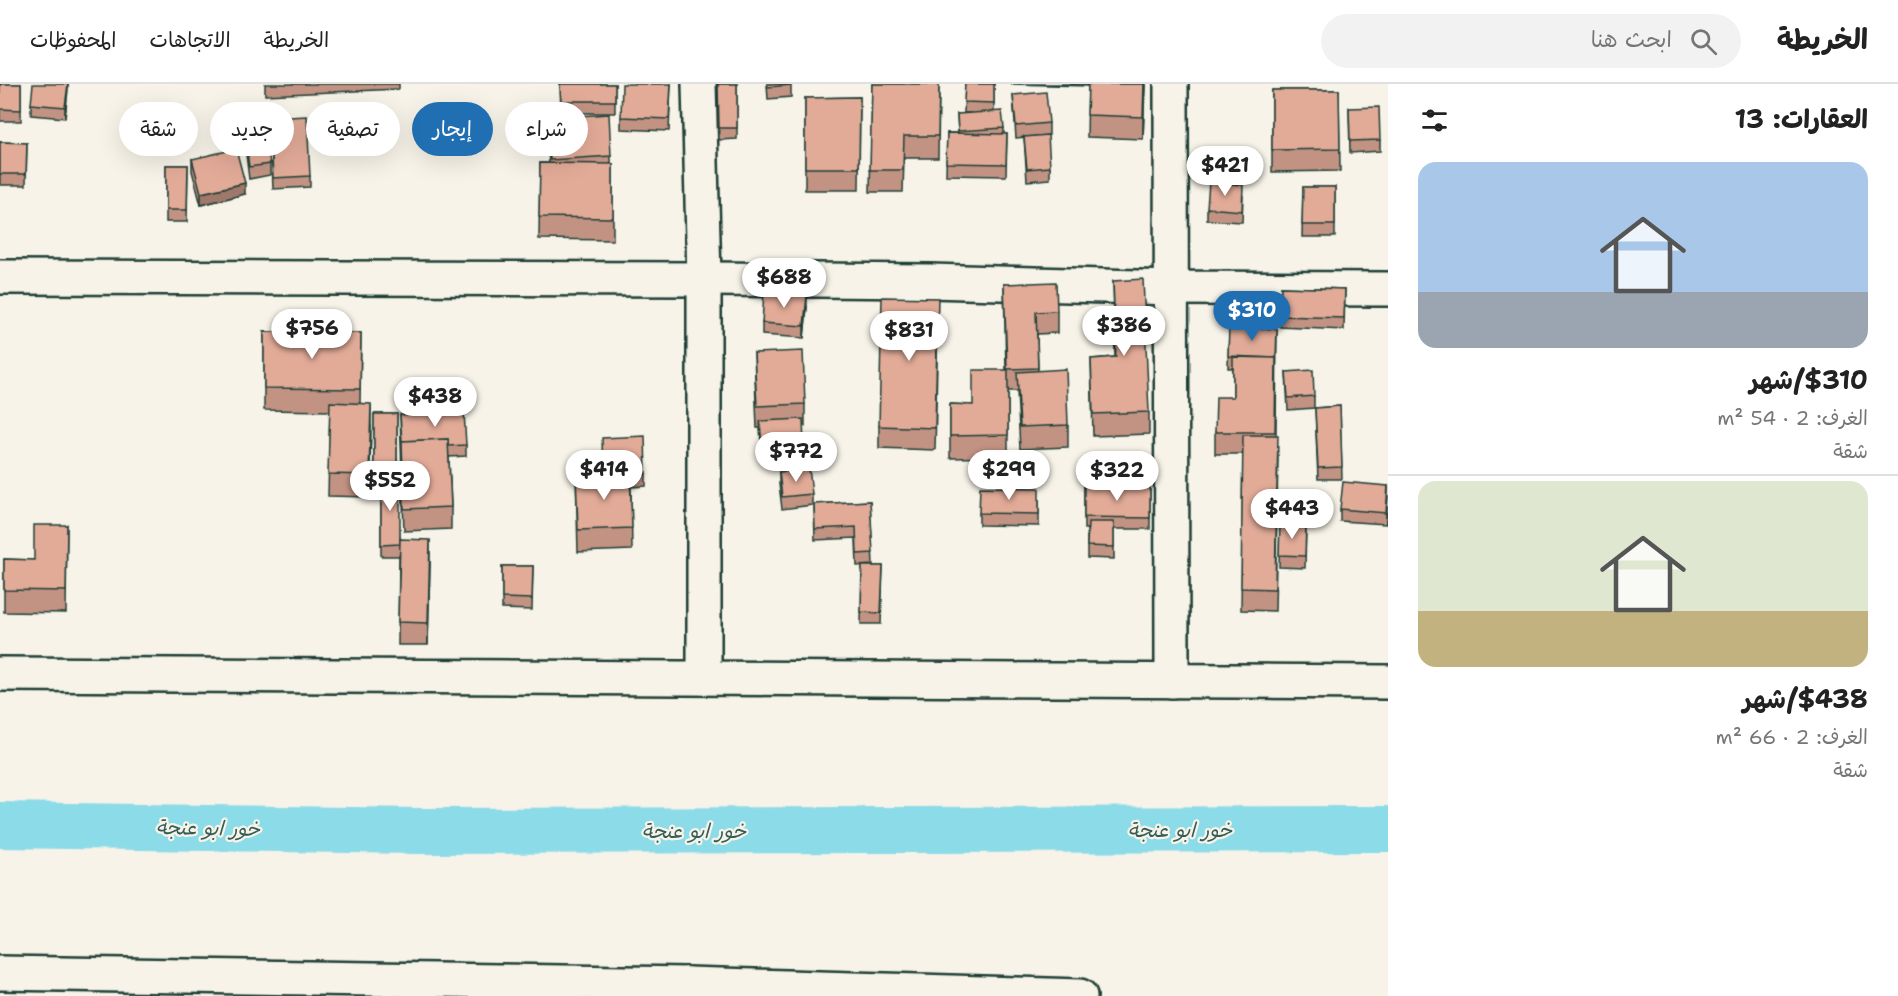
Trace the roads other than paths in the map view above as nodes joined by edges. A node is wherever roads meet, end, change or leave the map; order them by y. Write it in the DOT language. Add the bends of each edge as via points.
graph roads {
  1 [pos="699,84"];
  2 [pos="1171,84"];
  3 [pos="0,277"];
  4 [pos="704,279"];
  5 [pos="1172,288"];
  6 [pos="1388,289"];
  7 [pos="0,674"];
  8 [pos="704,678"];
  9 [pos="1172,681"];
  10 [pos="1388,682"];
  11 [pos="0,973"];
  12 [pos="687,990"];
  13 [pos="1080,996"];
  1 -- 4 [label="street"];
  2 -- 5 [label="street"];
  3 -- 4 [label="street"];
  4 -- 5 [label="street"];
  4 -- 8 [label="street"];
  5 -- 6 [label="street"];
  5 -- 9 [label="street"];
  7 -- 8 [label="street"];
  8 -- 9 [label="street"];
  9 -- 10 [label="street"];
  11 -- 12 [label="street"];
  12 -- 13 [label="street"];
}
